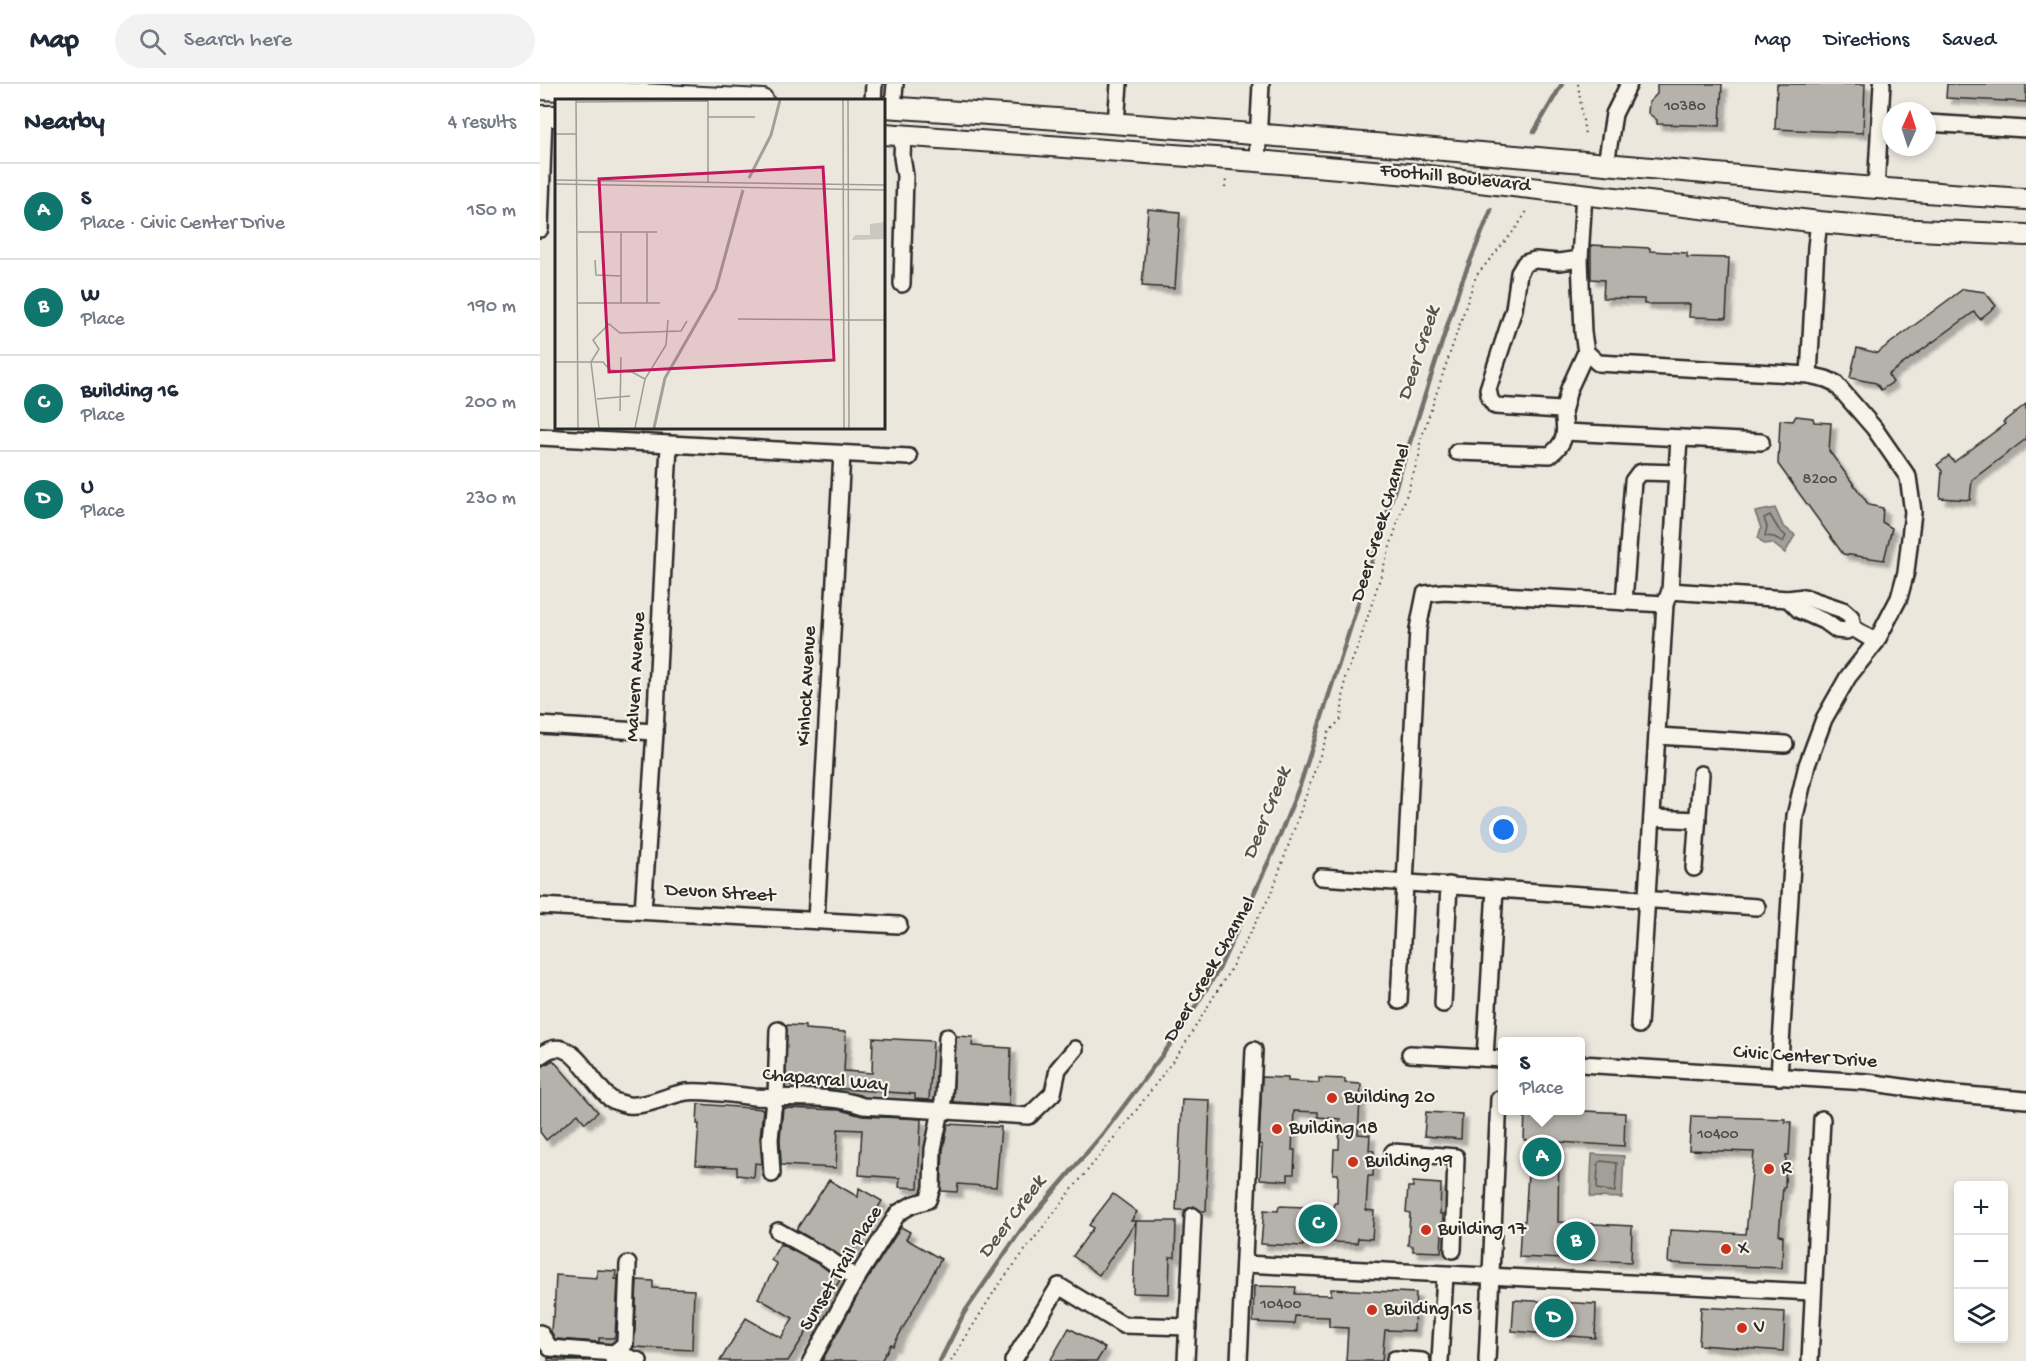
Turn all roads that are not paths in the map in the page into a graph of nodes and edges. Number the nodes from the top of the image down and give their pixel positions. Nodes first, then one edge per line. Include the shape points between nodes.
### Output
1 (874, 84) edge
2 (895, 84) edge
3 (1119, 84) edge
4 (1261, 84) edge
5 (1629, 84) edge
6 (1882, 84) edge
7 (567, 87) edge
8 (540, 89) edge
9 (748, 99) edge
10 (873, 99) edge
11 (1883, 102) edge
12 (888, 107) edge
13 (547, 116) edge
14 (1116, 123) junction
15 (1936, 124) edge
16 (2026, 129) edge
17 (893, 134) edge
18 (1258, 135) junction
19 (1882, 143) edge
20 (1257, 161) junction
21 (1606, 164) junction
22 (1875, 189) junction
23 (1584, 193) junction
24 (2026, 199) edge
25 (1819, 222) junction
26 (540, 229) edge
27 (2026, 235) edge
28 (1580, 259) junction
29 (902, 284) dead end
30 (1586, 352) junction
31 (1809, 375) junction
32 (1563, 412) junction
33 (1566, 432) junction
34 (540, 437) edge
35 (1679, 438) junction
36 (1761, 442) dead end
37 (669, 445) junction
38 (1457, 452) dead end
39 (842, 454) junction
40 (909, 457) dead end
41 (1677, 473) junction
42 (1668, 598) junction
43 (1788, 599) junction
44 (1624, 602) junction
45 (1829, 605) junction
46 (1823, 620) junction
47 (1853, 628) junction
48 (1876, 642) junction
49 (540, 725) edge
50 (655, 732) junction
51 (1658, 736) junction
52 (1785, 744) dead end
53 (1701, 774) dead end
54 (1652, 818) junction
55 (1698, 820) junction
56 (1694, 868) dead end
57 (1321, 877) dead end
58 (1405, 883) junction
59 (1449, 885) junction
60 (1495, 888) junction
61 (1646, 899) junction
62 (540, 906) edge
63 (1756, 907) dead end
64 (643, 911) junction
65 (816, 920) junction
66 (898, 925) dead end
67 (1399, 1001) dead end
68 (1443, 1004) dead end
69 (1639, 1024) dead end
70 (778, 1030) dead end
71 (947, 1037) dead end
72 (1075, 1049) dead end
73 (1254, 1050) dead end
74 (1410, 1054) dead end
75 (540, 1056) edge
76 (1485, 1058) junction
77 (1498, 1059) edge
78 (1585, 1064) edge
79 (1779, 1077) junction
80 (776, 1098) junction
81 (2026, 1100) edge
82 (940, 1111) junction
83 (1499, 1115) edge
84 (1822, 1119) dead end
85 (1393, 1152) dead end
86 (772, 1174) dead end
87 (1193, 1216) dead end
88 (778, 1231) dead end
89 (1453, 1251) dead end
90 (628, 1264) dead end
91 (1244, 1264) junction
92 (1445, 1275) junction
93 (1491, 1278) junction
94 (857, 1279) junction
95 (1813, 1292) junction
96 (1188, 1327) junction
97 (540, 1333) edge
98 (613, 1357) edge
99 (639, 1361) edge
100 (811, 1361) edge
101 (1012, 1361) edge
102 (1186, 1361) edge
103 (1239, 1361) edge
104 (1395, 1361) edge
105 (1422, 1361) edge
106 (1440, 1361) edge
107 (1487, 1361) edge
108 (1810, 1361) edge

1 - 10 street
2 - 12 street
3 - 14 street
4 - 18 street
5 - 21 street via 1614,114
6 - 11 street
7 - 8 main road
7 - 9 main road
12 - 14 main road, Foothill Boulevard
13 - 26 street
14 - 18 main road, Foothill Boulevard
15 - 16 street
17 - 20 main road, Foothill Boulevard
17 - 29 street via 904,176
18 - 20 street
18 - 21 main road, Foothill Boulevard
19 - 22 street
20 - 23 main road, Foothill Boulevard
21 - 22 main road, Foothill Boulevard
22 - 24 main road, Foothill Boulevard
23 - 25 main road, Foothill Boulevard
23 - 28 street
25 - 27 main road, Foothill Boulevard
25 - 31 street
28 - 30 street
28 - 32 street via 1525,263 1488,389 1495,406
30 - 31 street via 1598,363
30 - 32 street
31 - 48 street via 1827,379 1842,391 1908,477 1913,512 1906,572 1899,598
32 - 33 street
33 - 35 street
33 - 38 street via 1561,447 1550,455
34 - 37 street
35 - 36 street
35 - 41 street
37 - 39 street
37 - 50 street, Malvern Avenue
39 - 40 street
39 - 65 street, Kinlock Avenue
41 - 42 street
41 - 44 street via 1643,472 1632,481
42 - 43 street
42 - 44 street
42 - 51 street
43 - 45 street via 1804,597
43 - 46 street via 1799,610
44 - 58 street via 1425,594 1418,629
45 - 46 street
45 - 47 street via 1851,617
46 - 47 street via 1837,630
47 - 48 street
48 - 79 street via 1848,677 1824,719 1807,765 1795,816
49 - 50 street
50 - 64 street, Malvern Avenue
51 - 52 street
51 - 54 street
53 - 55 street
54 - 55 street
54 - 61 street
55 - 56 street
57 - 58 street
58 - 59 street
58 - 67 street
59 - 60 street
59 - 68 street
60 - 61 street
60 - 76 street
61 - 63 street
61 - 69 street
62 - 64 street, Devon Street
64 - 65 street, Devon Street
65 - 66 street, Devon Street
70 - 80 street
71 - 82 street, Sunset Trail Place
72 - 82 street, Chaparral Way via 1058,1069 1053,1093 1029,1116
73 - 91 street
74 - 76 street
75 - 80 street, Chaparral Way via 558,1048 571,1052 611,1099 628,1105 687,1092
76 - 77 street
78 - 79 street, Civic Center Drive
79 - 81 street, Civic Center Drive via 1867,1082
80 - 82 street, Chaparral Way via 846,1100 863,1106
80 - 86 street via 770,1139
82 - 94 street, Sunset Trail Place via 928,1200 898,1213
83 - 93 street
84 - 95 street
85 - 89 street via 1456,1157
87 - 96 street
88 - 94 street
90 - 98 street via 625,1344
91 - 92 street
91 - 103 street
92 - 93 street
92 - 106 street
93 - 95 street
93 - 107 street
94 - 100 street, Sunset Trail Place
95 - 108 street
96 - 101 street via 1123,1325 1059,1286
96 - 102 street
97 - 98 street via 550,1348
98 - 99 street
104 - 105 street

